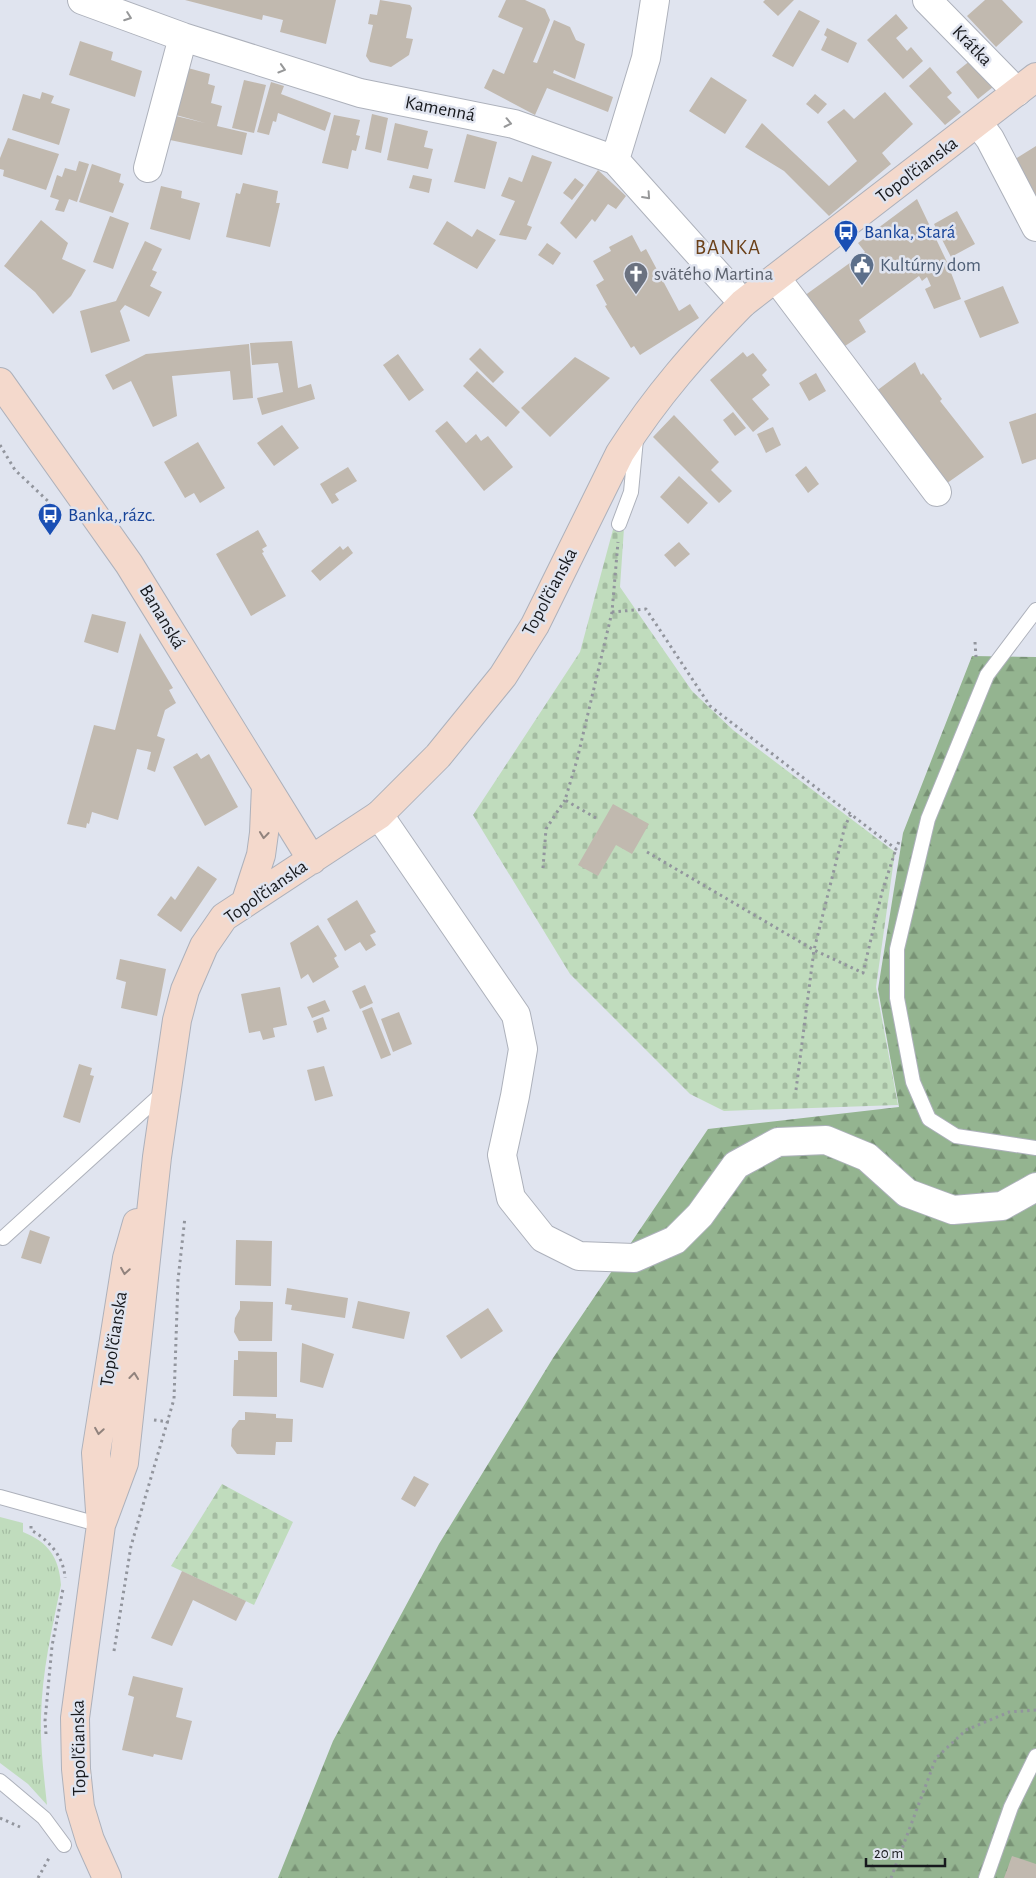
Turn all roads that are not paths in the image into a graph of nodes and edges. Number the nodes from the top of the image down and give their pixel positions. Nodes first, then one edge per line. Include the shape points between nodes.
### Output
1 (82, 0) edge
2 (655, 0) edge
3 (927, 0) edge
4 (183, 37) junction
5 (1026, 84) edge
6 (978, 123) junction
7 (615, 160) junction
8 (148, 168) dead end
9 (1036, 227) edge
10 (776, 278) junction
11 (744, 303) junction
12 (0, 382) edge
13 (637, 426) junction
14 (937, 492) dead end
15 (619, 524) road end
16 (1036, 610) edge
17 (266, 786) junction
18 (379, 815) junction
19 (312, 860) junction
20 (246, 901) junction
21 (166, 1090) junction
22 (1036, 1148) edge
23 (1036, 1187) edge
24 (3, 1238) dead end
25 (0, 1497) edge
26 (100, 1525) junction
27 (1036, 1756) edge
28 (0, 1781) edge
29 (64, 1845) dead end
30 (107, 1878) edge
31 (986, 1878) edge

1 -> 4 street, Kamenná
2 - 7 street via 646,58
3 - 5 street, Krátka
4 -> 7 street, Kamenná via 360,93 514,124
4 - 8 street
5 - 6 main road, Topoľčianska
6 - 9 street
6 - 10 main road, Topoľčianska
7 -> 11 street, Kamenná
10 - 11 main road, Topoľčianska
10 - 14 street
11 - 13 main road, Topoľčianska via 677,374
12 - 17 main road, Bananská via 129,564
13 - 15 lane via 631,492
13 - 18 main road, Topoľčianska via 620,453 535,625 503,676 438,756
16 - 22 lane via 987,675 928,819 897,949 897,998 913,1082 929,1119 956,1136
17 - 19 main road, Bananská
17 -> 20 main road via 261,855
18 - 19 main road, Topoľčianska
18 - 23 street via 516,1015 523,1049 502,1154 511,1198 543,1238 579,1256 634,1258 674,1240 700,1215 736,1165 778,1142 826,1140 867,1157 907,1193 954,1210 1002,1206
19 - 20 main road, Topoľčianska
20 - 21 main road, Topoľčianska via 224,917 204,946 185,990
21 - 24 lane
21 - 26 main road, Topoľčianska via 157,1157 127,1258 96,1453
25 - 26 lane
26 - 30 main road, Topoľčianska via 74,1718 80,1807
27 - 31 lane via 1011,1807
28 - 29 lane via 44,1818

